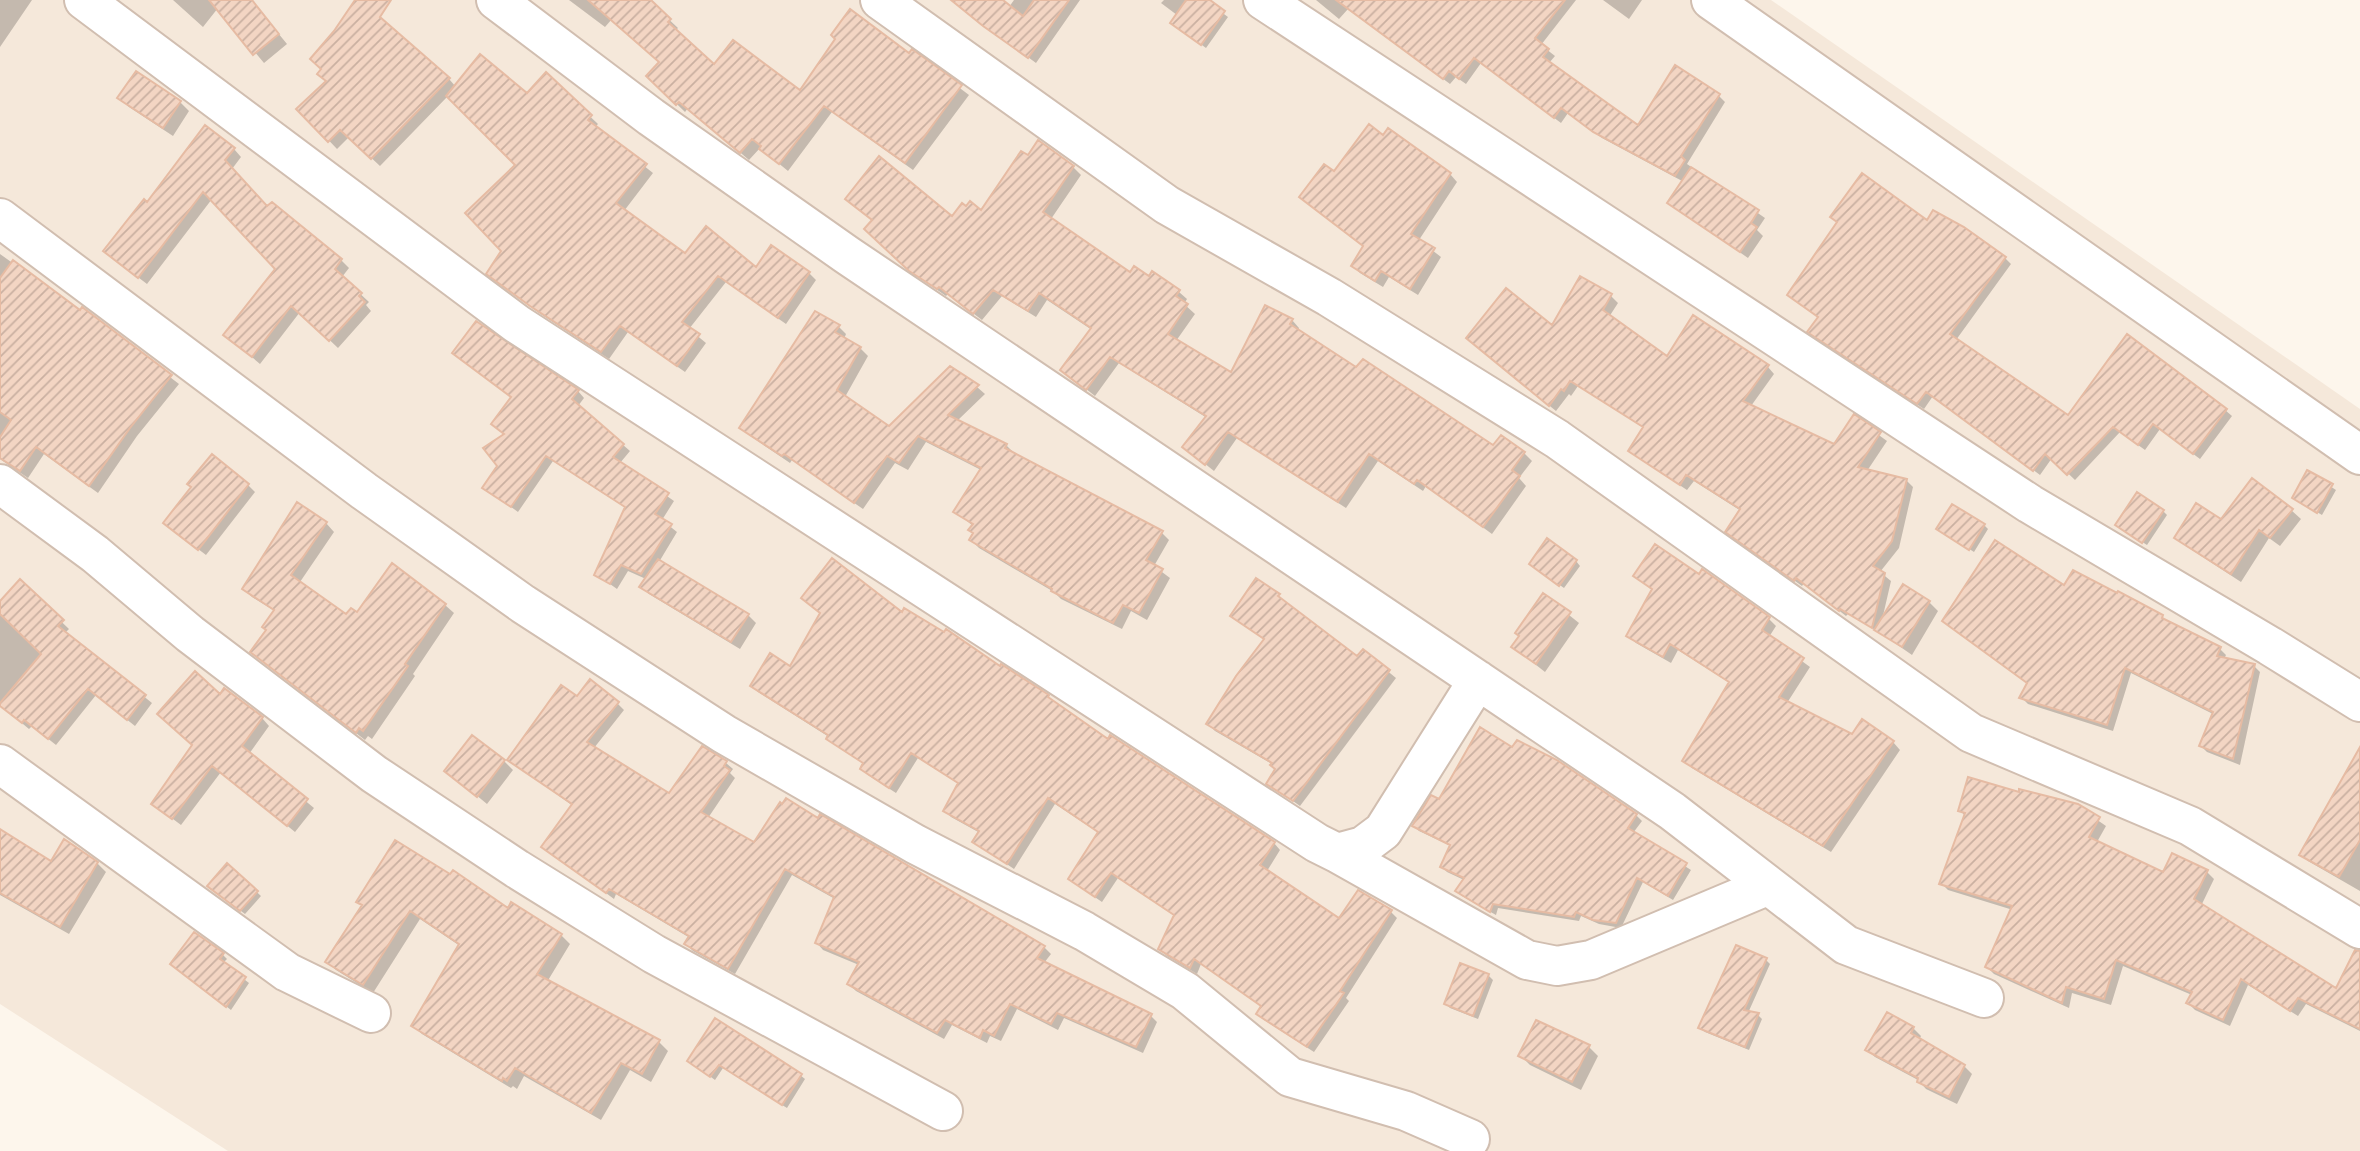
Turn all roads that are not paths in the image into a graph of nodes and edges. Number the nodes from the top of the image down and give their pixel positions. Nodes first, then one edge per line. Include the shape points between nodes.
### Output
1 (84, 0) edge
2 (496, 0) edge
3 (880, 0) edge
4 (1263, 0) edge
5 (1711, 0) edge
6 (0, 218) edge
7 (2360, 455) edge
8 (0, 484) edge
9 (1478, 680) junction
10 (2360, 702) edge
11 (0, 764) edge
12 (1337, 853) junction
13 (1767, 886) junction
14 (2360, 929) edge
15 (1984, 998) dead end
16 (371, 1013) dead end
17 (943, 1111) dead end
18 (1470, 1139) dead end

1 - 12 street via 517,324
2 - 9 street via 847,254
3 - 14 street via 1167,205 1329,297 1557,439 1971,733 2190,827
4 - 10 street via 2029,504
5 - 7 street
6 - 18 street via 375,499 523,604 724,734 1185,991 1290,1077 1406,1111
8 - 17 street via 396,789 654,954
9 - 12 street via 1383,831 1363,846
9 - 13 street via 1672,811
11 - 16 street via 287,972
12 - 13 street via 1527,960 1557,966 1591,960
13 - 15 street via 1846,944

